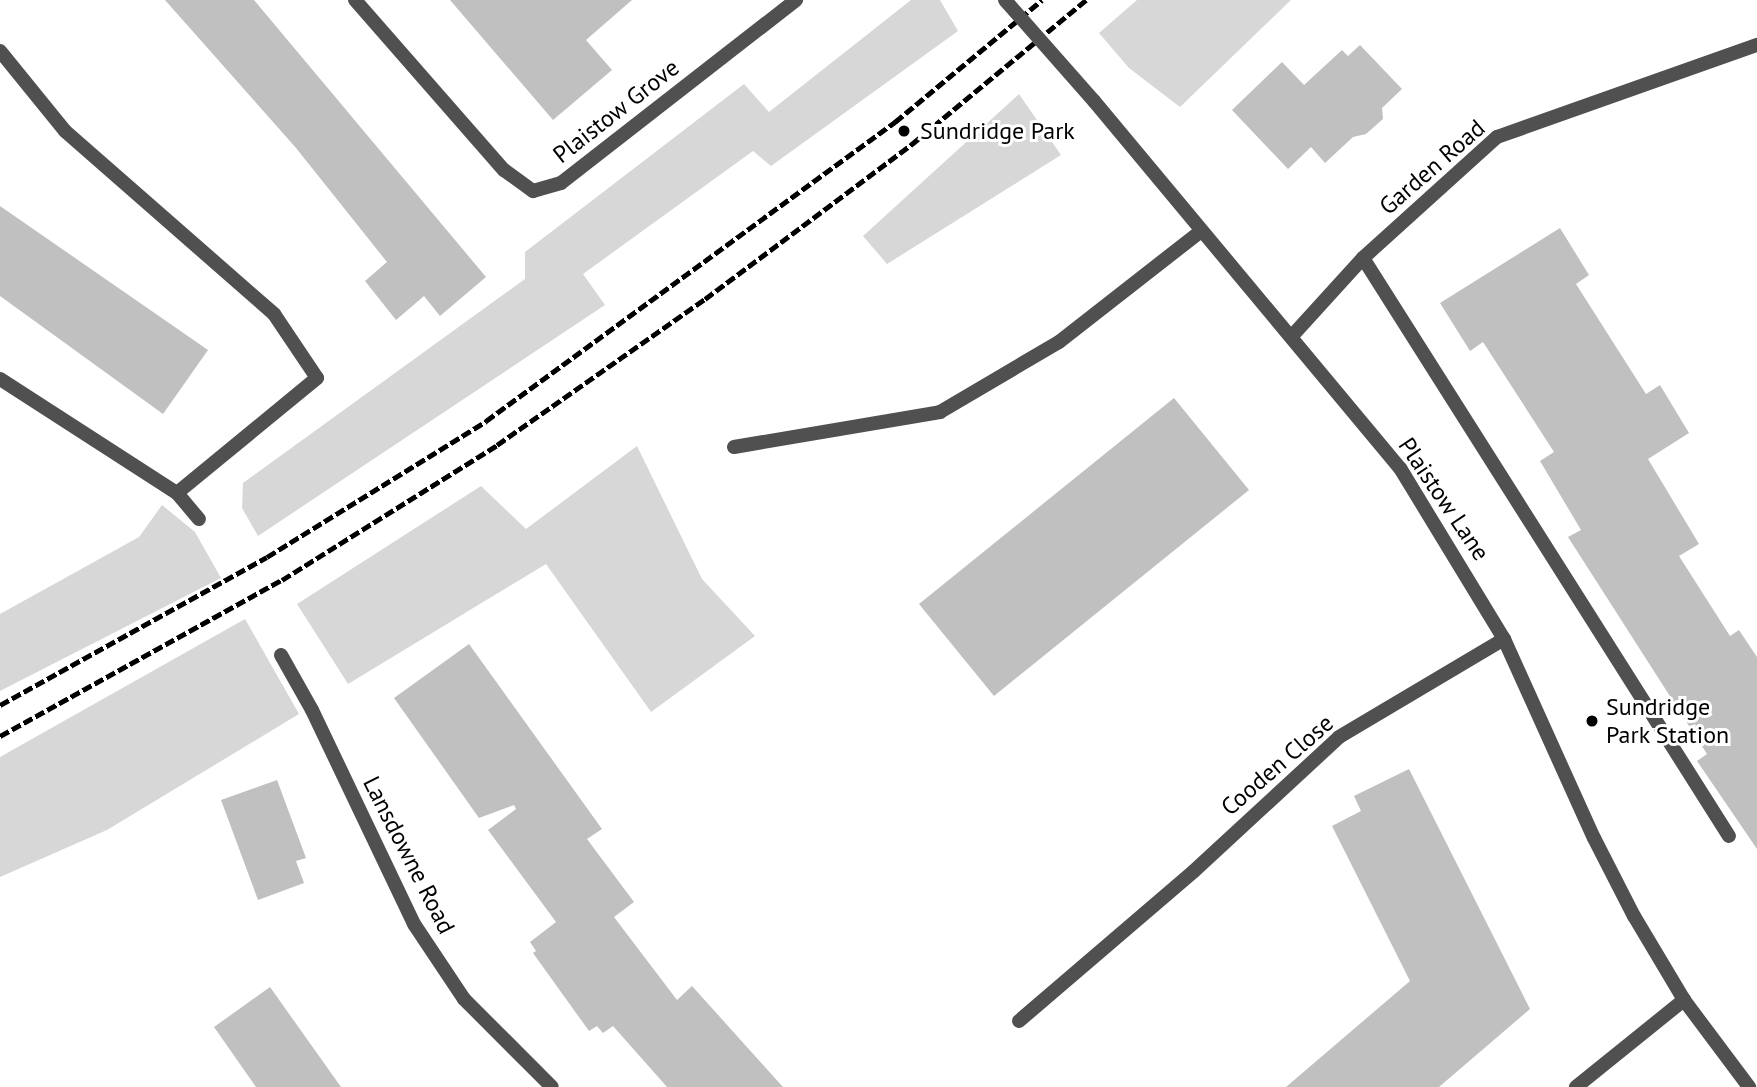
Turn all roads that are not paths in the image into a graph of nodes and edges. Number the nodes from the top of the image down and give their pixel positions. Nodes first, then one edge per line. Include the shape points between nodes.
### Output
1 (355, 0) edge
2 (796, 0) edge
3 (1005, 0) edge
4 (1757, 45) edge
5 (0, 51) edge
6 (1201, 231) junction
7 (1363, 258) junction
8 (1292, 336) junction
9 (0, 379) edge
10 (734, 447) dead end
11 (177, 493) junction
12 (199, 519) dead end
13 (1504, 639) junction
14 (281, 655) dead end
15 (1730, 836) dead end
16 (1684, 1000) junction
17 (1019, 1021) dead end
18 (552, 1087) edge
19 (1576, 1087) edge
20 (1749, 1087) edge

1 - 2 street, Plaistow Grove via 504,170 533,191 561,183
3 - 6 street, Plaistow Lane, bridge
4 - 7 street, Garden Road via 1497,137
5 - 11 street via 65,131 274,314 317,378
6 - 8 street, Plaistow Lane
6 - 10 street via 1059,342 940,412
7 - 8 street, Garden Road
7 - 15 street
8 - 13 street, Plaistow Lane via 1400,468
9 - 11 street
11 - 12 street
13 - 16 street, Plaistow Lane via 1594,838
13 - 17 street, Cooden Close via 1339,737 1194,871
14 - 18 street, Lansdowne Road via 414,924 464,999
16 - 19 street
16 - 20 street, Plaistow Lane

